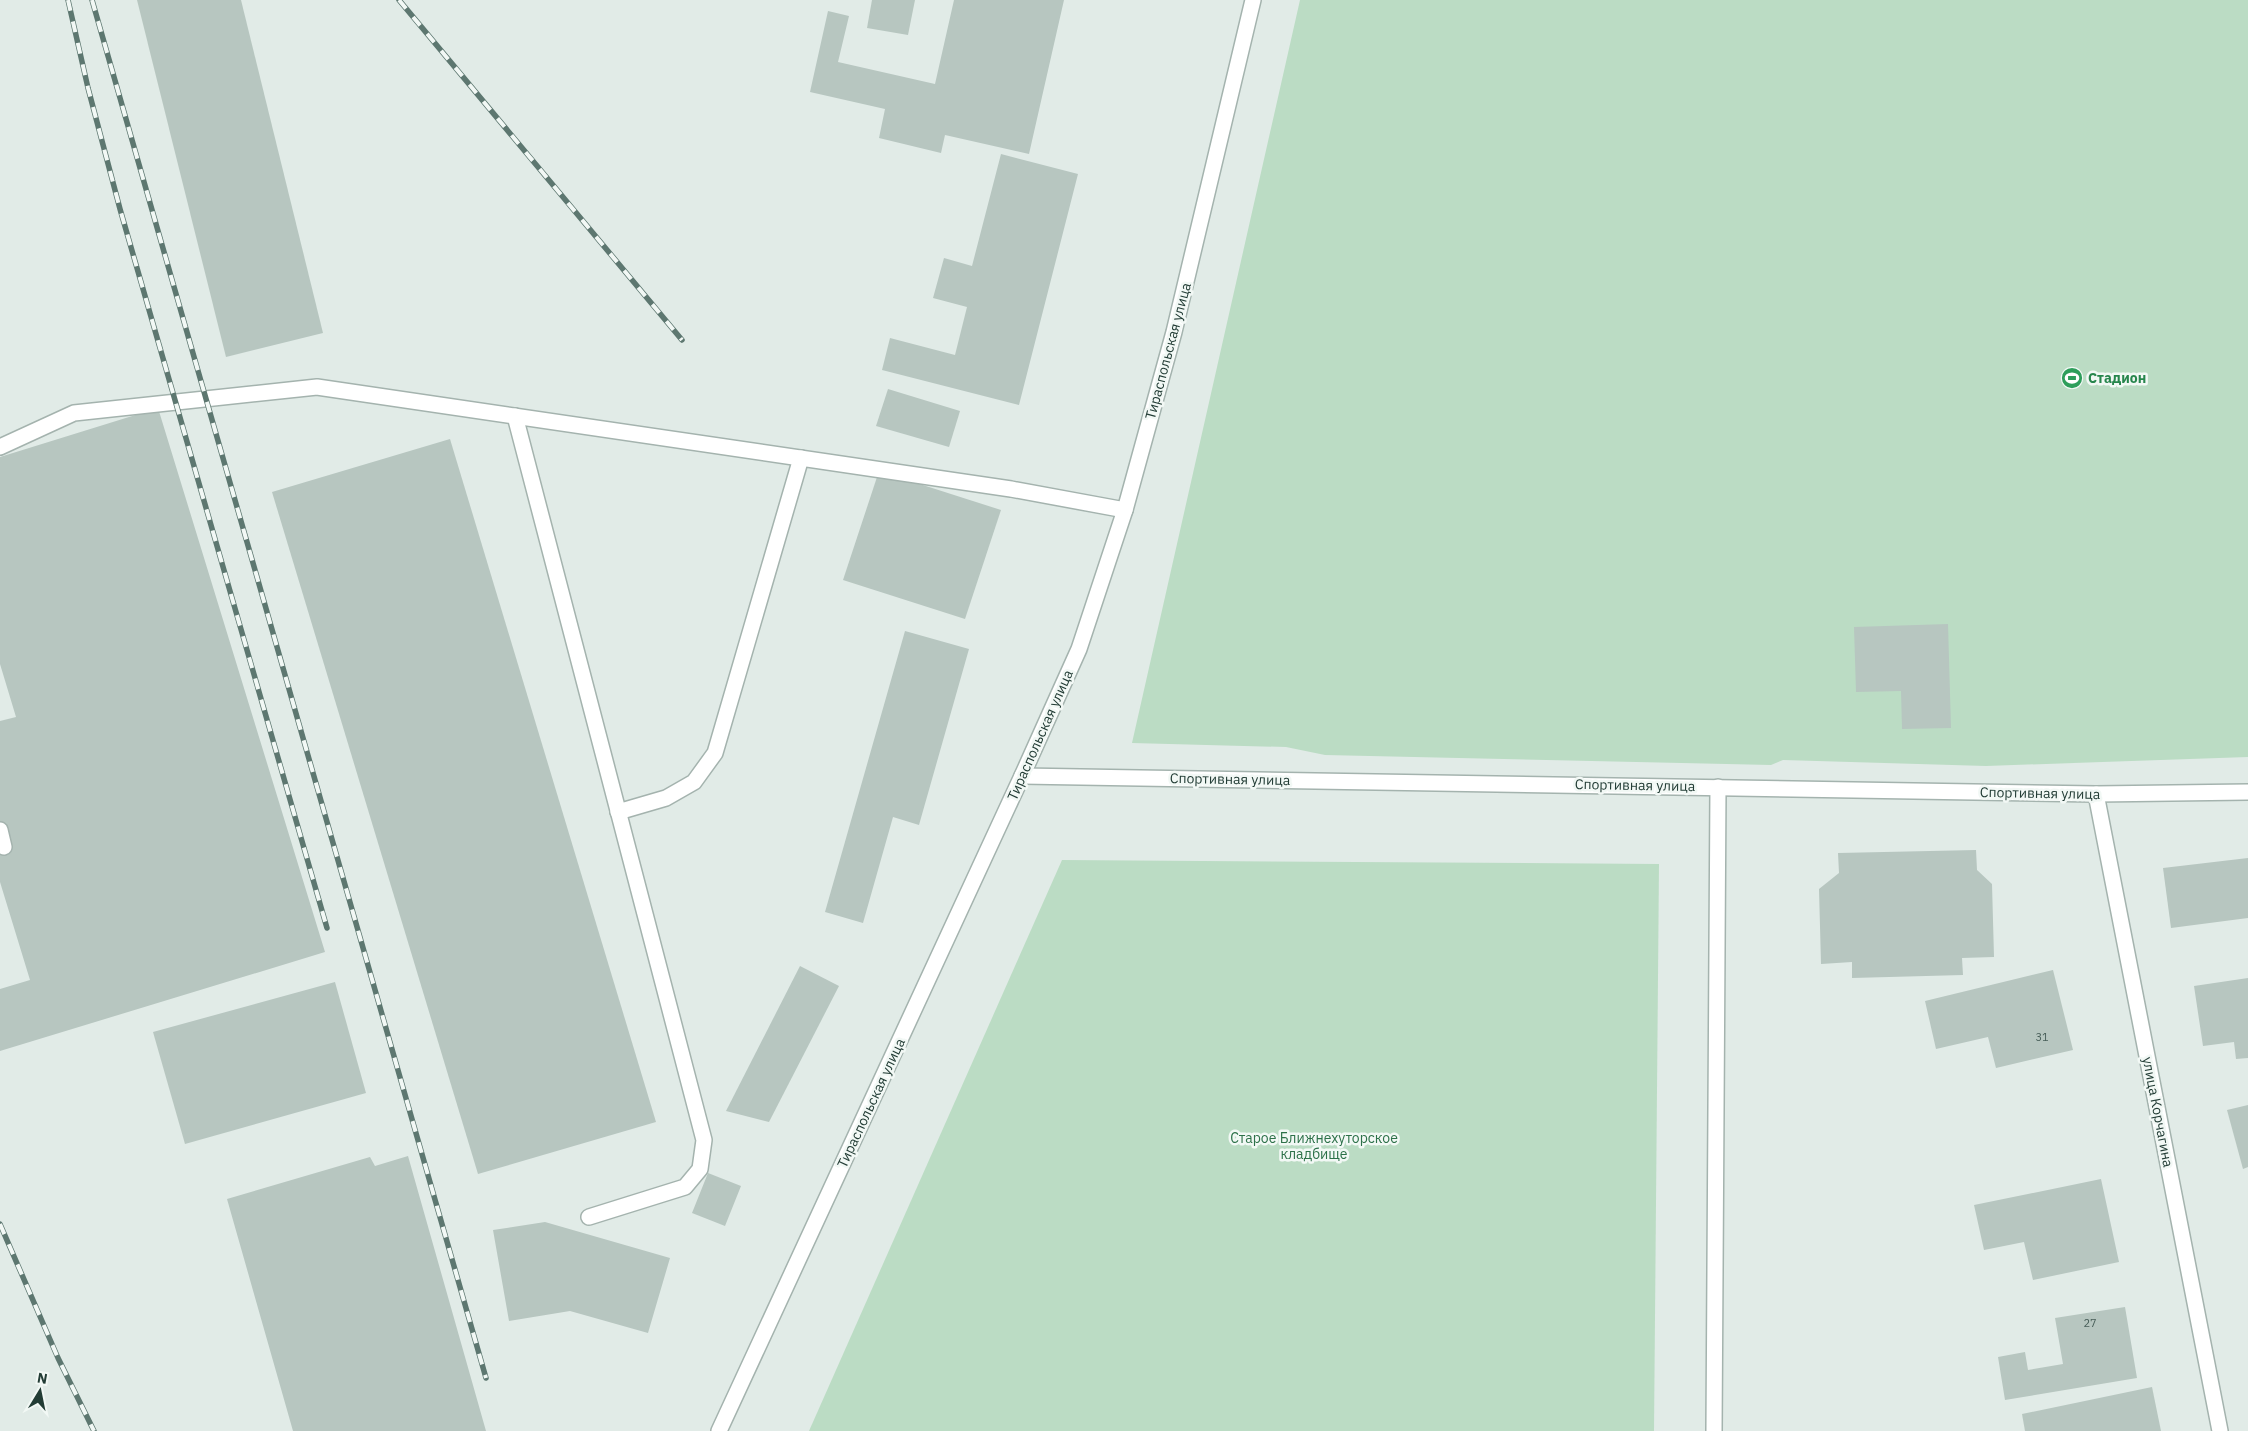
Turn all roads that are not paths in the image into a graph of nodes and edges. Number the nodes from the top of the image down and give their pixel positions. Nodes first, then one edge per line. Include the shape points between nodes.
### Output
1 (1253, 0) edge
2 (515, 416) junction
3 (0, 447) edge
4 (801, 458) junction
5 (1125, 510) junction
6 (1022, 776) junction
7 (1718, 787) junction
8 (2248, 792) edge
9 (2096, 794) junction
10 (618, 812) junction
11 (0, 830) edge
12 (4, 847) dead end
13 (589, 1217) dead end
14 (719, 1431) edge
15 (1714, 1431) edge
16 (2220, 1431) edge

1 - 5 street, Тираспольская улица via 1174,332
2 - 3 street via 317,387 74,413
2 - 4 street
2 - 10 street
4 - 5 street via 1011,489
4 - 10 street via 715,753 694,782 666,798
5 - 6 street, Тираспольская улица via 1079,649
6 - 7 street, Спортивная улица
6 - 14 street, Тираспольская улица
7 - 9 street, Спортивная улица
7 - 15 street
8 - 9 street, Спортивная улица
9 - 16 street, улица Корчагина
10 - 13 street via 704,1140 700,1169 685,1187
11 - 12 street

